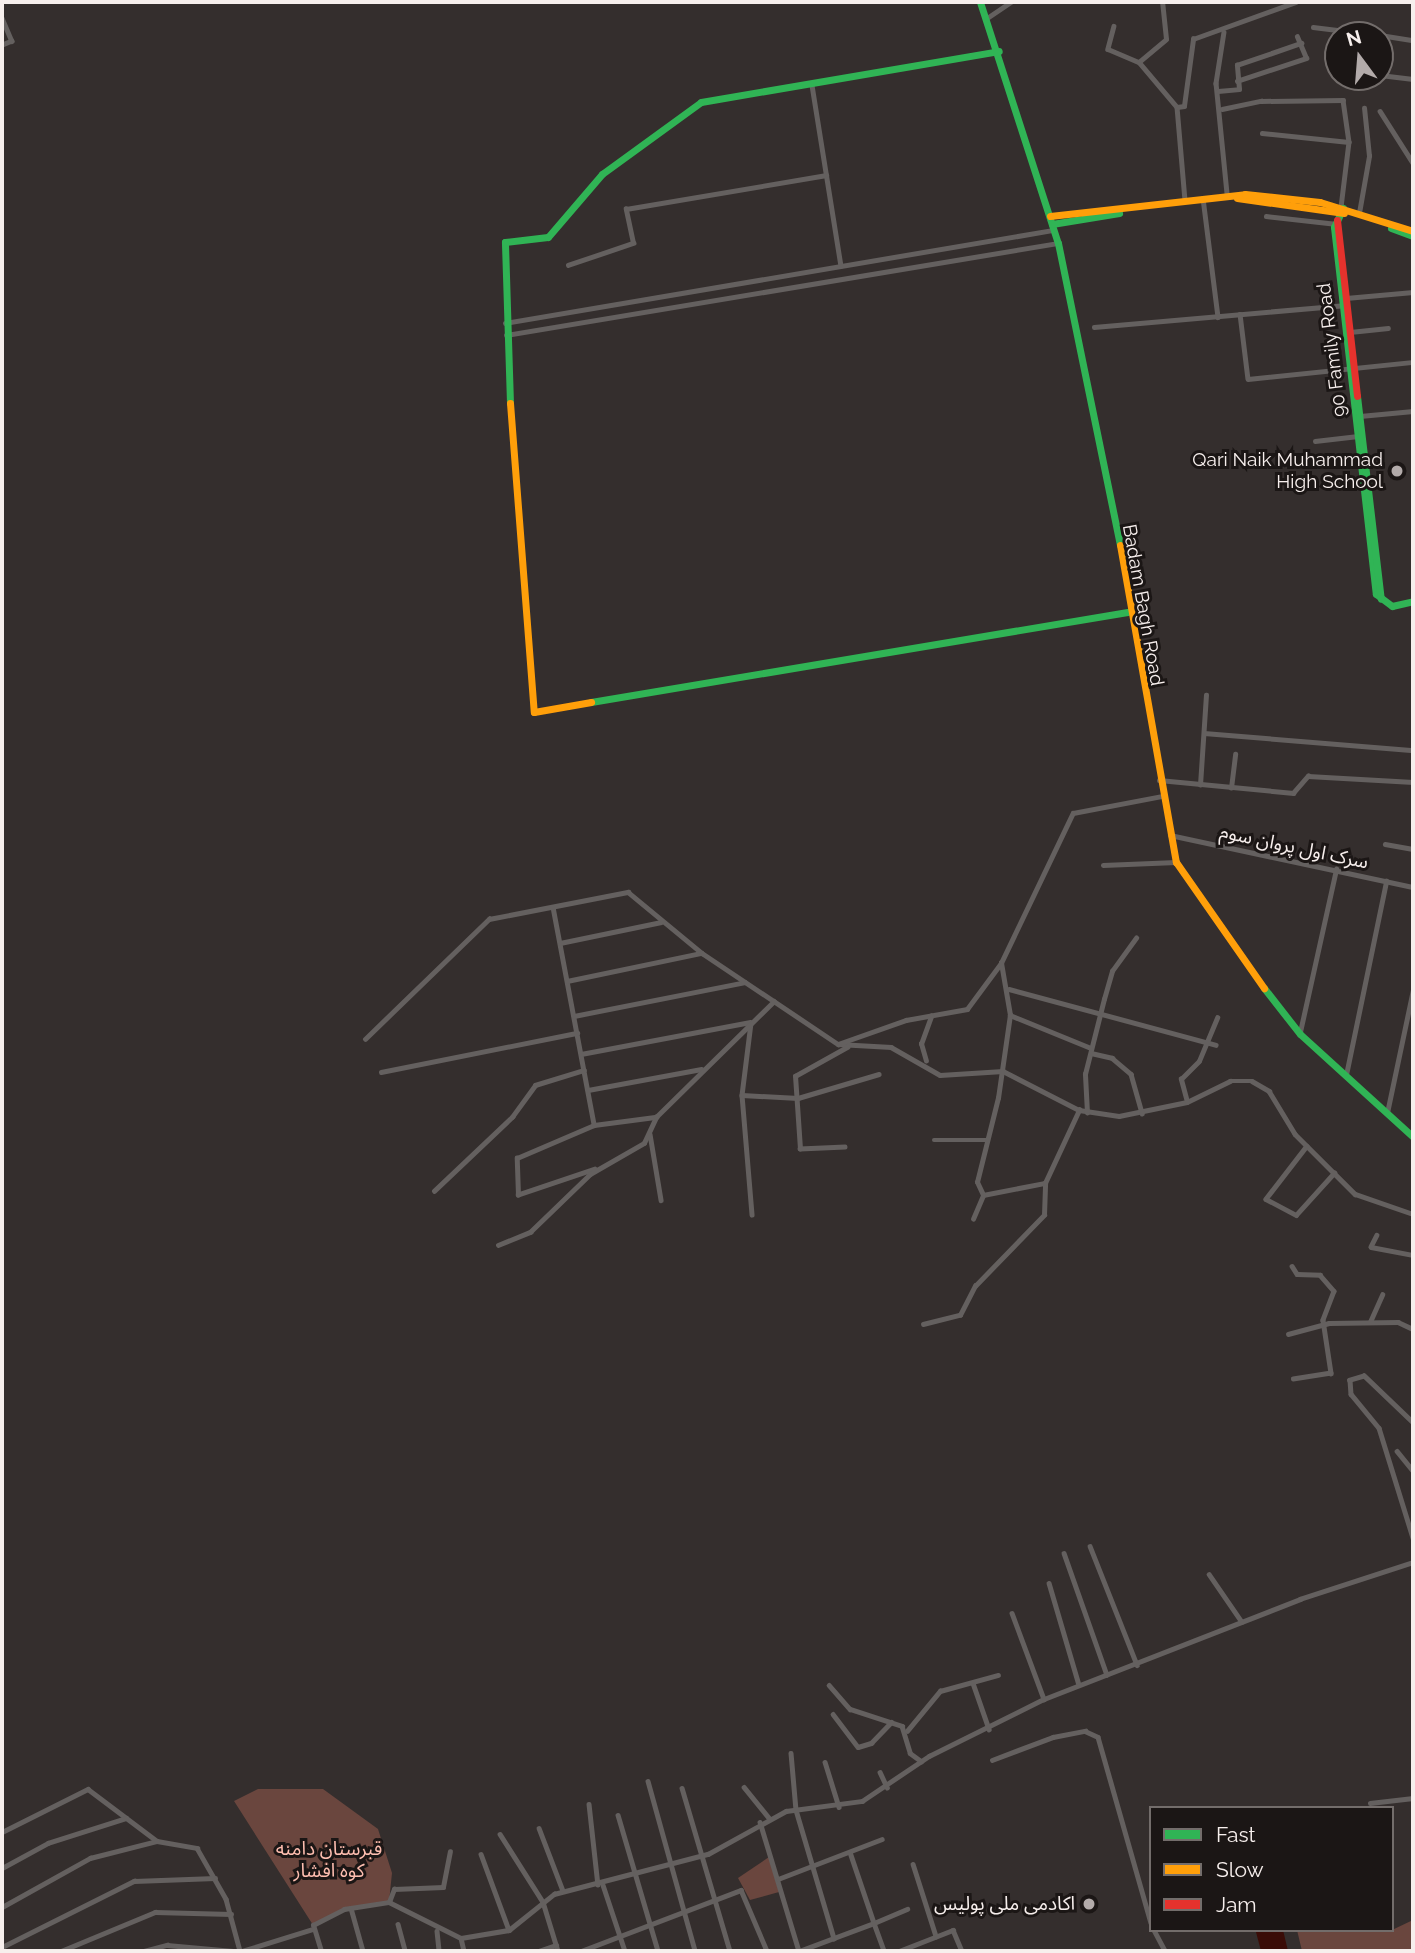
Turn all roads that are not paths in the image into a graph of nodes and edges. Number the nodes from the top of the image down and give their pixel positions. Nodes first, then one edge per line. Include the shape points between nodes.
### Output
1 (980, 2) edge
2 (1011, 2) edge
3 (1162, 2) edge
4 (1296, 2) edge
5 (986, 18) junction
6 (3, 23) edge
7 (1114, 26) dead end
8 (1313, 27) dead end
9 (1324, 28) edge
10 (1224, 32) junction
11 (1297, 37) dead end
12 (1394, 37) edge
13 (1413, 40) edge
14 (1301, 43) junction
15 (2, 45) edge
16 (999, 51) junction
17 (1139, 62) junction
18 (1394, 77) edge
19 (1413, 79) edge
20 (1237, 81) junction
21 (812, 85) junction
22 (1218, 91) junction
23 (1177, 107) junction
24 (1364, 108) dead end
25 (1222, 109) junction
26 (1380, 111) dead end
27 (1262, 133) dead end
28 (1349, 142) junction
29 (1413, 163) edge
30 (826, 175) junction
31 (1227, 194) junction
32 (1203, 199) junction
33 (1185, 200) junction
34 (1359, 213) junction
35 (1266, 216) dead end
36 (1339, 216) junction
37 (1052, 223) junction
38 (1413, 233) edge
39 (1058, 243) junction
40 (568, 265) dead end
41 (841, 266) junction
42 (1413, 292) edge
43 (1344, 300) junction
44 (1240, 314) junction
45 (1217, 317) junction
46 (505, 323) junction
47 (1094, 327) dead end
48 (1388, 328) dead end
49 (1350, 332) junction
50 (506, 335) junction
51 (1413, 362) edge
52 (1353, 368) junction
53 (1413, 411) edge
54 (1358, 417) junction
55 (1358, 436) junction
56 (1315, 441) dead end
57 (1413, 601) edge
58 (1381, 602) junction
59 (1127, 612) junction
60 (1206, 695) dead end
61 (1204, 733) junction
62 (1413, 750) edge
63 (1235, 754) dead end
64 (1158, 780) junction
65 (1413, 782) edge
66 (1200, 785) junction
67 (1231, 788) junction
68 (1161, 796) junction
69 (1170, 835) junction
70 (1385, 844) dead end
71 (1413, 849) edge
72 (1176, 862) junction
73 (1103, 865) dead end
74 (1336, 869) junction
75 (1386, 881) junction
76 (1413, 887) edge
77 (553, 907) junction
78 (662, 922) junction
79 (1136, 938) dead end
80 (560, 943) junction
81 (702, 953) junction
82 (1001, 963) junction
83 (567, 981) junction
84 (746, 982) junction
85 (1009, 989) junction
86 (1413, 990) edge
87 (774, 1001) junction
88 (932, 1015) junction
89 (1010, 1015) junction
90 (574, 1016) junction
91 (1099, 1017) junction
92 (1217, 1018) dead end
93 (751, 1022) junction
94 (577, 1033) junction
95 (1300, 1034) junction
96 (365, 1039) dead end
97 (838, 1044) junction
98 (1202, 1044) junction
99 (1216, 1045) dead end
100 (847, 1047) junction
101 (1091, 1051) junction
102 (581, 1054) junction
103 (926, 1061) junction
104 (702, 1069) junction
105 (584, 1070) junction
106 (1003, 1071) junction
107 (381, 1072) dead end
108 (879, 1074) dead end
109 (1345, 1079) junction
110 (588, 1090) junction
111 (742, 1094) junction
112 (798, 1098) junction
113 (1187, 1102) junction
114 (1079, 1110) junction
115 (1087, 1113) junction
116 (1142, 1113) junction
117 (1387, 1116) junction
118 (656, 1117) junction
119 (594, 1125) junction
120 (650, 1133) junction
121 (1413, 1137) edge
122 (934, 1140) dead end
123 (988, 1140) junction
124 (1307, 1146) junction
125 (845, 1147) dead end
126 (599, 1168) junction
127 (1334, 1173) junction
128 (1045, 1183) junction
129 (434, 1191) dead end
130 (983, 1195) junction
131 (661, 1200) dead end
132 (1413, 1214) edge
133 (752, 1215) dead end
134 (973, 1219) dead end
135 (1377, 1235) dead end
136 (498, 1245) dead end
137 (1413, 1255) edge
138 (1292, 1266) dead end
139 (1382, 1295) dead end
140 (1370, 1322) junction
141 (923, 1324) dead end
142 (1324, 1324) junction
143 (1413, 1329) edge
144 (1288, 1334) dead end
145 (1293, 1379) dead end
146 (1413, 1423) edge
147 (1397, 1451) dead end
148 (1413, 1471) edge
149 (1413, 1538) edge
150 (1090, 1546) dead end
151 (1064, 1553) dead end
152 (1413, 1562) edge
153 (1209, 1574) dead end
154 (1049, 1583) dead end
155 (1012, 1613) dead end
156 (1242, 1622) junction
157 (1137, 1665) junction
158 (998, 1675) dead end
159 (1107, 1675) junction
160 (973, 1683) junction
161 (829, 1685) dead end
162 (1079, 1685) junction
163 (1044, 1699) junction
164 (833, 1714) dead end
165 (891, 1722) junction
166 (989, 1729) junction
167 (907, 1732) junction
168 (790, 1753) dead end
169 (992, 1760) dead end
170 (921, 1761) junction
171 (825, 1762) dead end
172 (880, 1772) dead end
173 (648, 1781) dead end
174 (744, 1787) dead end
175 (887, 1787) junction
176 (682, 1788) dead end
177 (1413, 1798) edge
178 (589, 1804) dead end
179 (1370, 1804) dead end
180 (839, 1807) junction
181 (796, 1810) junction
182 (618, 1815) dead end
183 (126, 1818) junction
184 (769, 1818) junction
185 (760, 1822) junction
186 (539, 1828) dead end
187 (2, 1832) edge
188 (500, 1834) dead end
189 (882, 1839) dead end
190 (157, 1841) junction
191 (450, 1852) dead end
192 (850, 1852) junction
193 (481, 1854) dead end
194 (702, 1854) junction
195 (669, 1864) junction
196 (913, 1864) dead end
197 (813, 1866) junction
198 (2, 1868) edge
199 (635, 1875) junction
200 (215, 1878) junction
201 (778, 1879) junction
202 (601, 1885) junction
203 (563, 1891) junction
204 (714, 1899) junction
205 (389, 1902) junction
206 (543, 1902) junction
207 (2, 1907) edge
208 (351, 1908) junction
209 (907, 1909) dead end
210 (682, 1912) junction
211 (231, 1914) junction
212 (1149, 1916) edge
213 (874, 1923) junction
214 (398, 1924) dead end
215 (650, 1924) junction
216 (509, 1930) junction
217 (438, 1931) junction
218 (314, 1932) junction
219 (1155, 1932) edge
220 (620, 1936) junction
221 (936, 1936) junction
222 (461, 1938) junction
223 (834, 1938) junction
224 (556, 1945) junction
225 (4, 1948) edge
226 (61, 1951) edge
227 (144, 1951) edge
228 (233, 1951) edge
229 (241, 1951) edge
230 (321, 1951) edge
231 (363, 1951) edge
232 (405, 1951) edge
233 (439, 1951) edge
234 (464, 1951) edge
235 (539, 1951) edge
236 (558, 1951) edge
237 (581, 1951) edge
238 (625, 1951) edge
239 (658, 1951) edge
240 (695, 1951) edge
241 (730, 1951) edge
242 (766, 1951) edge
243 (799, 1951) edge
244 (884, 1951) edge
245 (899, 1951) edge
246 (962, 1951) edge
247 (1165, 1951) edge

1 - 5 street, Badam Bagh Road
2 - 5 street
3 - 17 street via 1166,39
4 - 10 street
5 - 16 street, Badam Bagh Road
6 - 15 street via 12,41
7 - 17 street via 1108,49
8 - 9 street
10 - 22 street
10 - 23 street via 1193,39 1184,106
11 - 14 street
12 - 13 street
14 - 20 street via 1237,65
14 - 20 street via 1306,58
16 - 21 street
16 - 37 street, Badam Bagh Road
17 - 23 street
18 - 19 street
20 - 22 street via 1239,89
21 - 30 street
21 - 46 street via 701,102 602,174 548,237 505,242
22 - 25 street
23 - 33 street
24 - 34 street via 1369,156
25 - 28 street via 1261,101 1343,100
25 - 31 street
26 - 29 street
27 - 28 street
28 - 36 street
30 - 40 street via 626,209 633,243
30 - 41 street
31 - 32 street
31 - 36 street
32 - 33 street
32 - 36 street via 1258,198
32 - 37 street
32 - 45 street
33 - 37 street
34 - 36 street
34 - 38 street
35 - 36 street
36 - 38 street
36 - 43 street, 90 Family Road
37 - 39 street, Badam Bagh Road
37 - 41 street
39 - 50 street
39 - 59 street, Badam Bagh Road via 1087,362
41 - 46 street
42 - 43 street
43 - 44 street
43 - 49 street, 90 Family Road
43 - 52 street, 90 Family Road
44 - 45 street
44 - 52 street via 1248,379
45 - 47 street
46 - 50 street
48 - 49 street
49 - 52 street, 90 Family Road
50 - 59 street via 534,712
51 - 52 street
52 - 54 street, 90 Family Road
53 - 54 street
54 - 55 street, 90 Family Road
54 - 58 street, 90 Family Road
55 - 56 street
55 - 58 street, 90 Family Road
57 - 58 street
59 - 64 street, Badam Bagh Road
60 - 61 street
61 - 62 street
61 - 66 street
63 - 67 street
64 - 66 street
64 - 68 street, Badam Bagh Road
65 - 67 street via 1308,776 1293,793
66 - 67 street
68 - 69 street, Badam Bagh Road
68 - 82 street via 1073,813
69 - 72 street, Badam Bagh Road
69 - 74 street, سرک اول پروان سوم
70 - 71 street
72 - 73 street
72 - 95 street, Badam Bagh Road via 1214,925
74 - 75 street, سرک اول پروان سوم
74 - 95 street
75 - 76 street, سرک اول پروان سوم
75 - 109 street
77 - 78 street via 628,892
77 - 80 street
77 - 96 street via 486,921
78 - 80 street
78 - 81 street
79 - 91 street via 1112,971
80 - 83 street
81 - 83 street
81 - 84 street
82 - 85 street
82 - 88 street via 967,1009
83 - 90 street
84 - 87 street
84 - 90 street
85 - 89 street
85 - 91 street
86 - 117 street
87 - 93 street
87 - 97 street
88 - 97 street
88 - 103 street via 921,1044
89 - 101 street
89 - 106 street
90 - 94 street
91 - 98 street
91 - 101 street
92 - 98 street
93 - 102 street
93 - 104 street
93 - 111 street
94 - 102 street
94 - 107 street
95 - 109 street, Badam Bagh Road
97 - 100 street
98 - 99 street
98 - 113 street via 1199,1061 1181,1079
100 - 103 street via 891,1047
100 - 112 street via 797,1073
101 - 115 street
101 - 116 street via 1112,1058 1131,1074
102 - 105 street
103 - 106 street via 940,1075
104 - 110 street
104 - 118 street
105 - 110 street
105 - 129 street via 535,1085 512,1117
106 - 114 street
106 - 123 street
108 - 112 street
109 - 117 street, Badam Bagh Road
110 - 119 street
111 - 112 street
111 - 133 street
112 - 125 street via 800,1149
113 - 116 street
113 - 124 street via 1205,1088 1252,1080 1269,1091
114 - 115 street
114 - 128 street
115 - 116 street
117 - 121 street, Badam Bagh Road
118 - 119 street
118 - 120 street
119 - 126 street via 517,1158 517,1193
120 - 126 street via 644,1143
120 - 131 street
122 - 123 street
123 - 130 street via 977,1182
124 - 127 street
124 - 127 street via 1266,1199 1296,1215
126 - 136 street via 530,1232
127 - 132 street via 1355,1194
128 - 130 street
128 - 141 street via 1044,1215 975,1286 960,1315
130 - 134 street
135 - 137 street via 1371,1247
138 - 142 street via 1297,1275 1317,1274 1333,1283
139 - 140 street
140 - 142 street
140 - 143 street
142 - 144 street
142 - 145 street via 1331,1373
146 - 149 street via 1364,1376 1350,1380 1351,1394 1379,1428
147 - 148 street
150 - 157 street
151 - 159 street
152 - 156 street
153 - 156 street
154 - 162 street
155 - 163 street
156 - 157 street
157 - 159 street
158 - 160 street
159 - 162 street
160 - 166 street
160 - 167 street via 940,1691
161 - 165 street via 850,1709
162 - 163 street
163 - 166 street
164 - 165 street via 858,1747 871,1743
165 - 167 street
166 - 170 street
167 - 170 street via 910,1753
168 - 181 street
169 - 212 street via 1053,1737 1085,1731 1098,1737
170 - 175 street
171 - 180 street
172 - 175 street
173 - 195 street
174 - 184 street
175 - 180 street
176 - 194 street
177 - 179 street
178 - 202 street
180 - 181 street
181 - 184 street
181 - 197 street
182 - 199 street
183 - 187 street via 88,1788
183 - 190 street
183 - 198 street via 60,1838
184 - 185 street
185 - 194 street
185 - 201 street
186 - 203 street
188 - 206 street
189 - 192 street
190 - 200 street via 197,1848
190 - 207 street via 90,1858
191 - 205 street via 443,1887 394,1889
192 - 197 street
192 - 213 street
193 - 216 street
194 - 195 street
194 - 204 street
195 - 199 street
195 - 210 street
196 - 221 street
197 - 201 street
197 - 223 street
199 - 202 street
199 - 215 street
200 - 211 street
200 - 225 street via 134,1881
201 - 243 street
202 - 203 street
202 - 220 street
203 - 206 street
204 - 210 street
204 - 241 street
204 - 242 street via 741,1890
205 - 208 street
205 - 217 street
206 - 216 street
206 - 224 street
208 - 218 street
208 - 231 street
209 - 213 street
210 - 215 street
210 - 240 street
211 - 226 street via 155,1912
211 - 229 street
213 - 223 street
213 - 244 street
214 - 232 street
215 - 220 street
215 - 239 street
216 - 222 street
217 - 222 street
217 - 233 street
218 - 229 street
218 - 230 street
219 - 247 street
220 - 237 street
220 - 238 street
221 - 245 street
221 - 246 street via 953,1930
222 - 234 street
223 - 243 street
224 - 235 street
224 - 236 street
227 - 228 street via 167,1945

